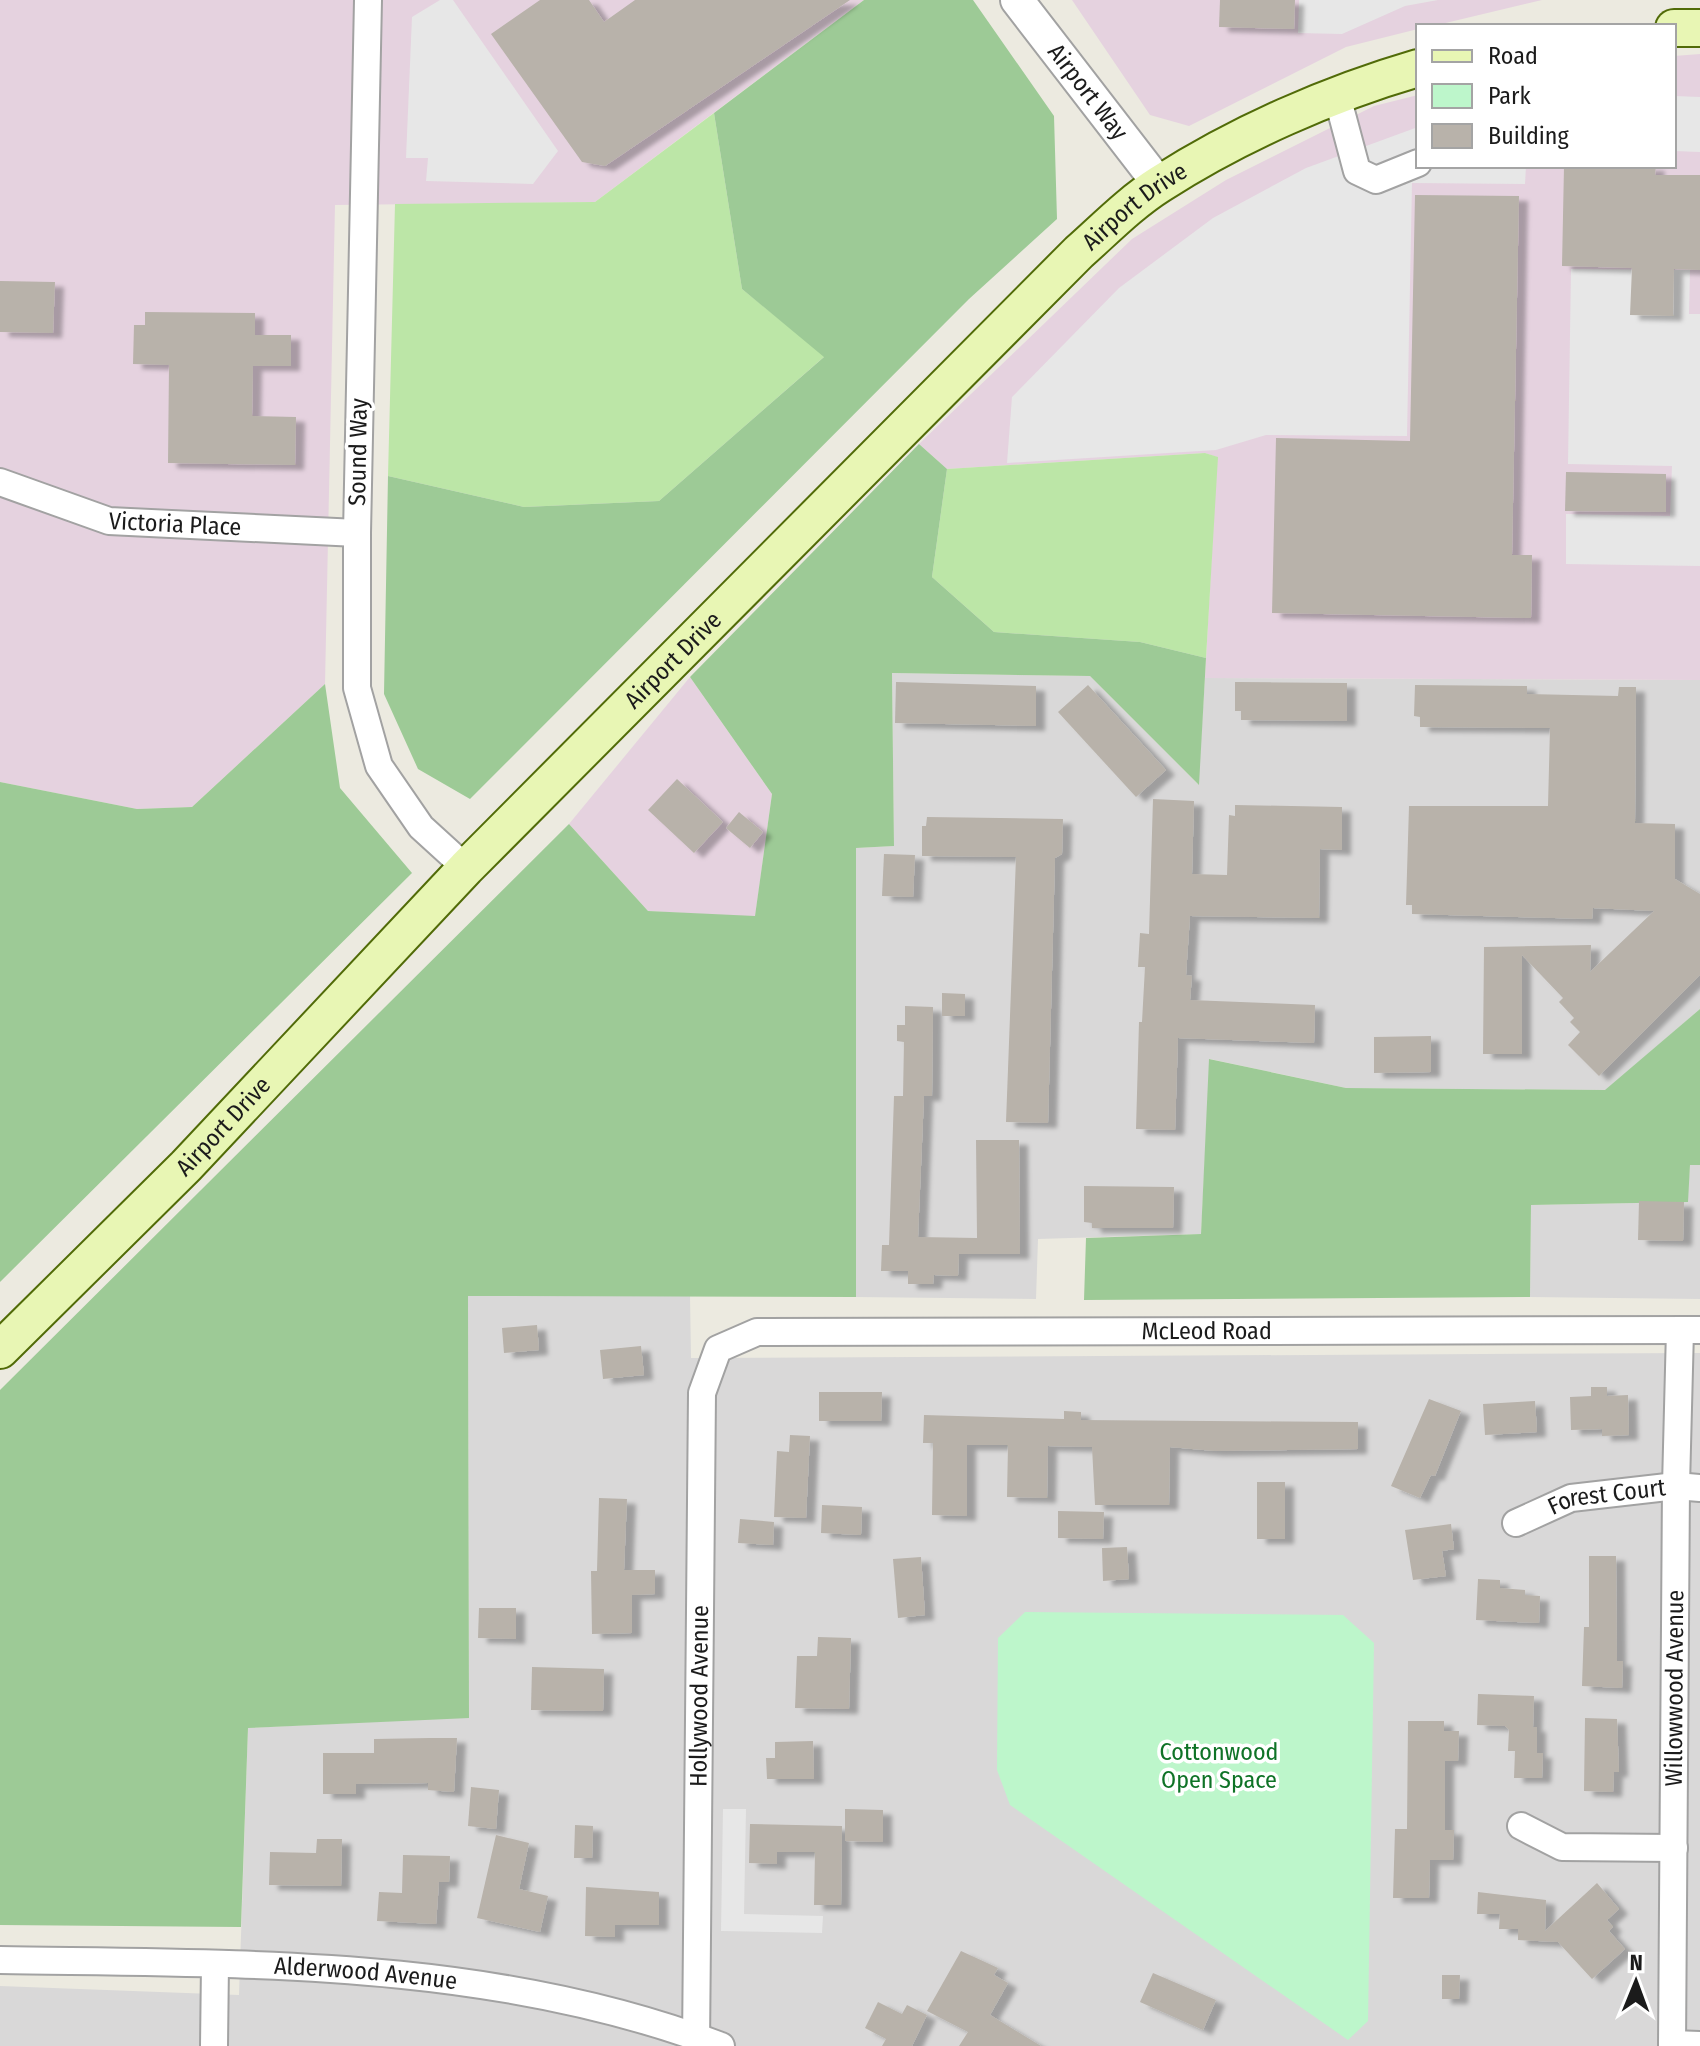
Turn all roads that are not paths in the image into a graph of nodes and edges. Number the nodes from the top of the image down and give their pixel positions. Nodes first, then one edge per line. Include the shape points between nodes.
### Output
1 (368, 0) edge
2 (1017, 0) edge
3 (1676, 28) edge
4 (1700, 28) edge
5 (1416, 69) edge
6 (1337, 96) junction
7 (1416, 164) edge
8 (1159, 184) junction
9 (0, 482) edge
10 (357, 533) junction
11 (466, 868) junction
12 (1690, 1330) edge
13 (718, 1349) joint
14 (0, 1350) edge
15 (1688, 1487) edge
16 (1516, 1523) dead end
17 (1521, 1826) dead end
18 (1674, 1848) junction
19 (0, 1960) edge
20 (215, 1964) junction
21 (705, 2043) edge
22 (1672, 2045) edge
23 (1700, 2045) edge
24 (214, 2046) edge

1 - 10 street, Sound Way
2 - 8 street, Airport Way
3 - 4 main road
5 - 6 main road, Airport Drive
6 - 7 street via 1357,171 1376,180
6 - 8 main road, Airport Drive via 1267,125
8 - 11 main road, Airport Drive via 1079,252
9 - 10 street, Victoria Place via 109,521
10 - 11 street, Sound Way via 357,688 374,751 421,827
11 - 14 main road, Airport Drive via 186,1166
12 - 13 street, McLeod Road via 757,1332
12 - 15 street, Willowwood Avenue
13 - 21 street, Hollywood Avenue via 702,1393
15 - 16 street, Forest Court via 1571,1498
15 - 18 street, Willowwood Avenue
17 - 18 street via 1562,1847
18 - 22 street, Willowwood Avenue
19 - 20 street, Alderwood Avenue
20 - 21 street, Alderwood Avenue via 459,1980 598,2008
20 - 24 street
22 - 23 street

